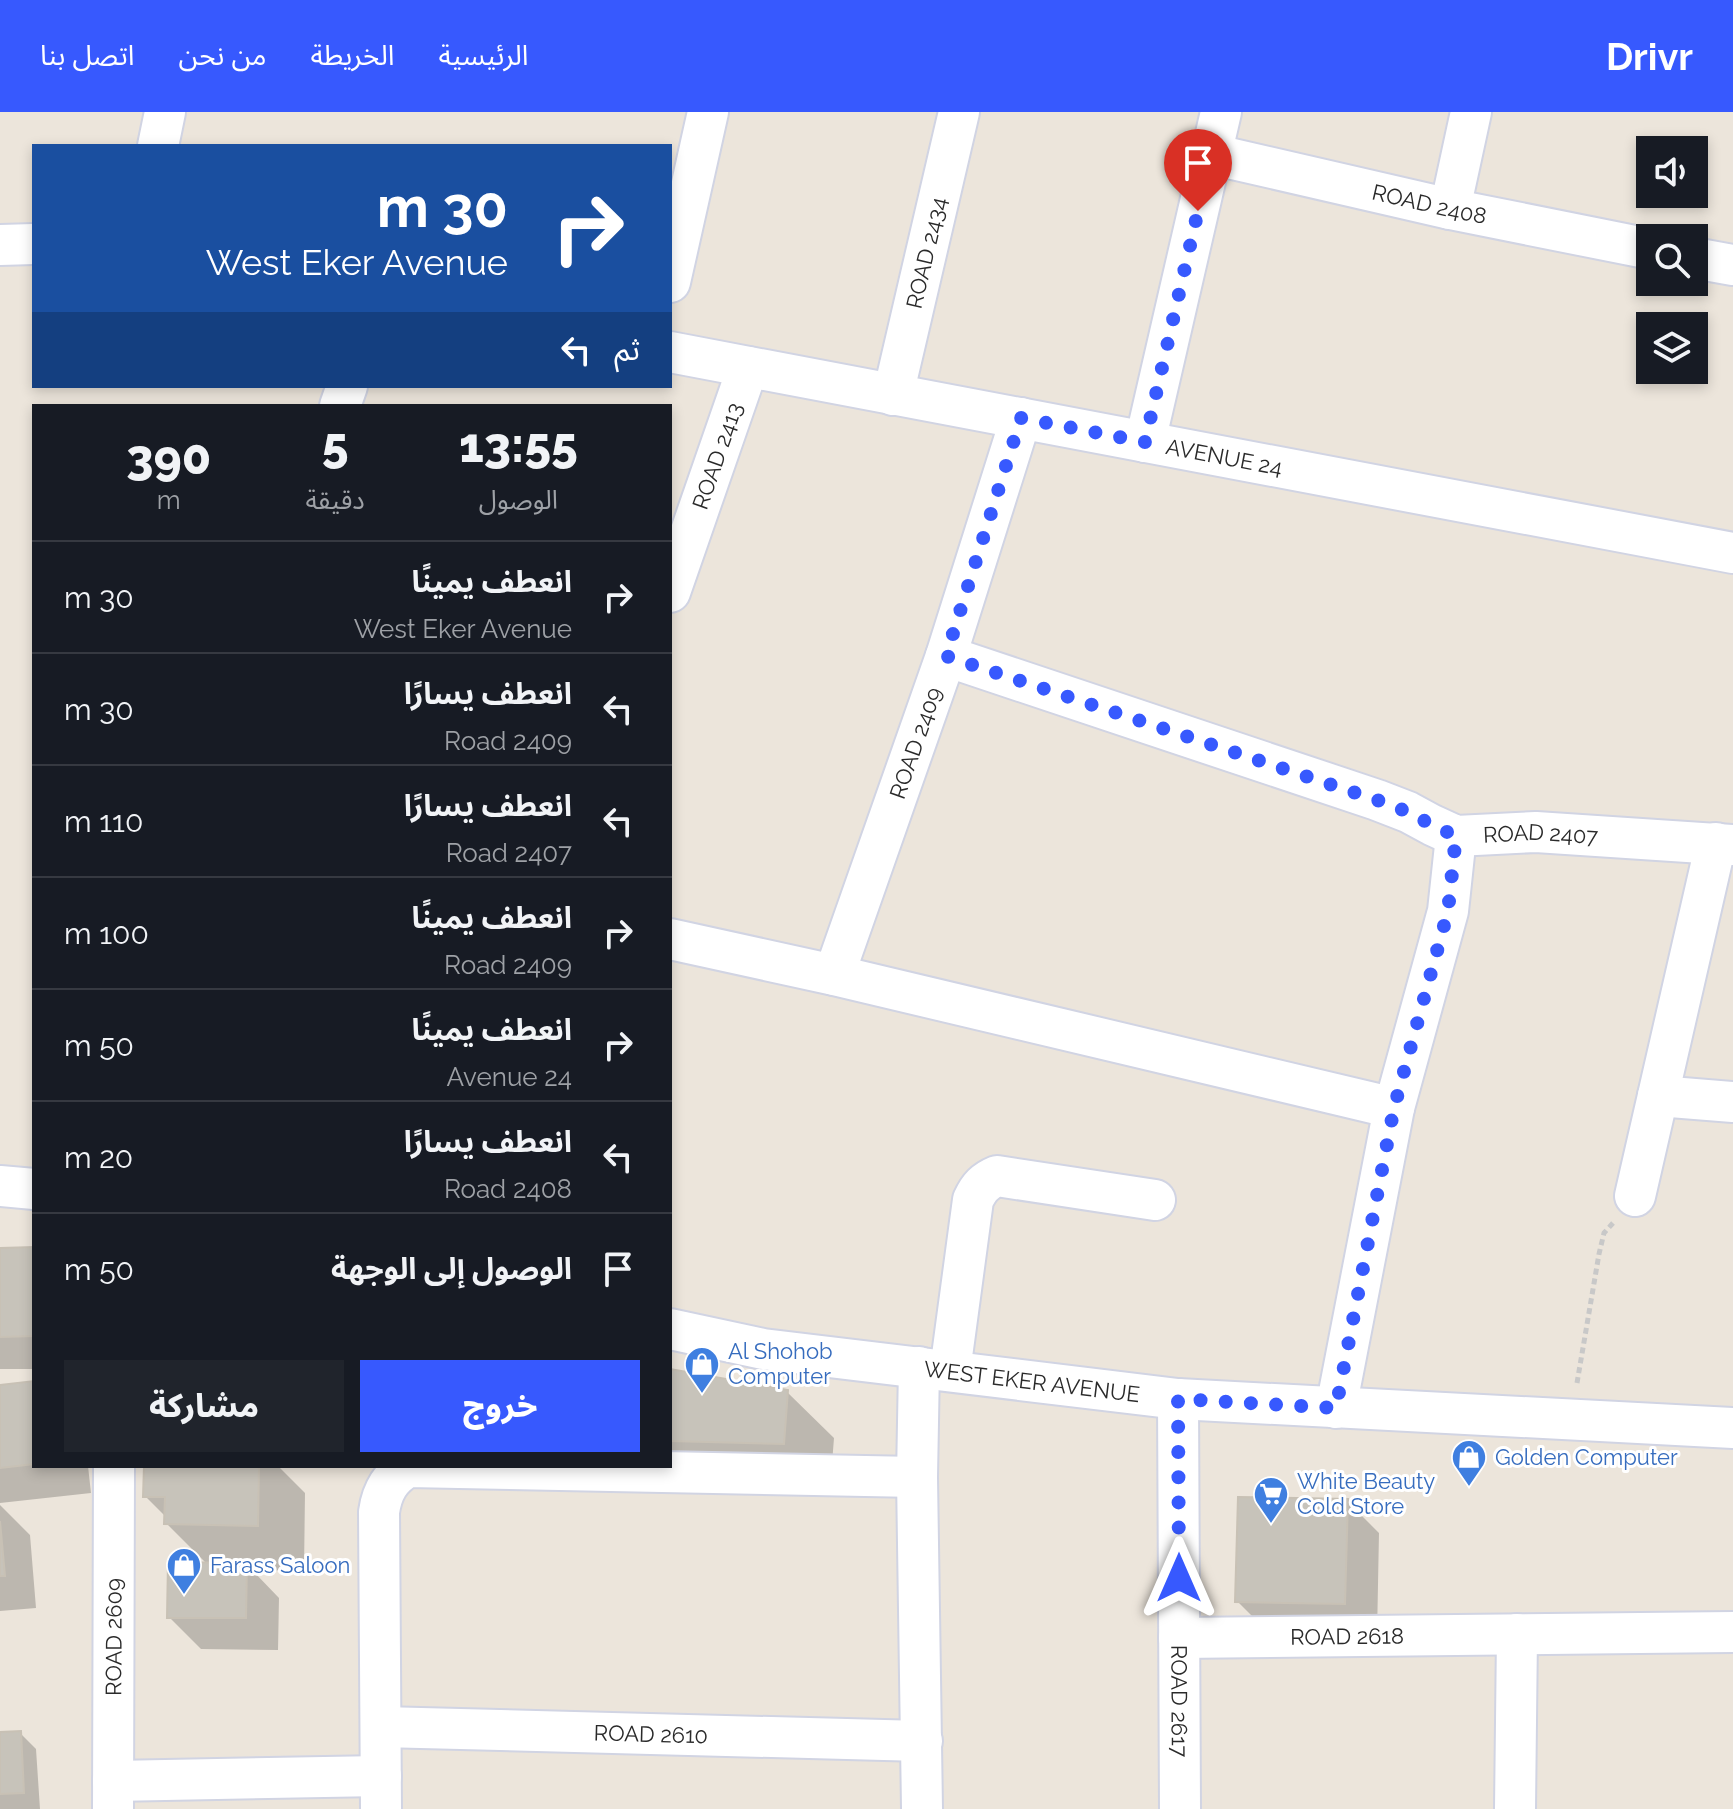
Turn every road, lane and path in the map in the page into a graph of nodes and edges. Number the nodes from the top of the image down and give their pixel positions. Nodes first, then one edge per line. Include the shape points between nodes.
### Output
1 (165, 112) edge
2 (708, 112) edge
3 (959, 112) edge
4 (1221, 112) edge
5 (1471, 112) edge
6 (158, 144) edge
7 (1211, 154) junction
8 (1450, 209) junction
9 (32, 244) edge
10 (0, 245) edge
11 (1636, 246) edge
12 (1708, 261) edge
13 (1733, 265) edge
14 (672, 273) edge
15 (672, 352) edge
16 (748, 367) junction
17 (893, 395) junction
18 (1021, 418) junction
19 (1145, 442) junction
20 (1733, 553) edge
21 (672, 586) edge
22 (946, 656) junction
23 (1456, 836) junction
24 (1724, 844) edge
25 (672, 939) edge
26 (834, 975) junction
27 (1658, 1096) junction
28 (1733, 1102) edge
29 (1394, 1108) junction
30 (0, 1186) edge
31 (32, 1189) edge
32 (1635, 1196) joint
33 (1155, 1200) dead end
34 (672, 1329) edge
35 (935, 1369) junction
36 (1178, 1399) junction
37 (1336, 1408) junction
38 (1571, 1420) junction
39 (1733, 1428) edge
40 (114, 1468) edge
41 (406, 1468) edge
42 (459, 1468) edge
43 (917, 1477) junction
44 (1733, 1632) edge
45 (1517, 1634) junction
46 (1179, 1638) junction
47 (381, 1727) junction
48 (922, 1741) junction
49 (381, 1792) edge
50 (113, 1795) edge
51 (922, 1809) edge
52 (1180, 1809) edge
53 (1515, 1809) edge

1 - 6 street
2 - 14 street
3 - 17 street, ROAD 2434
4 - 7 street
5 - 8 street
7 - 8 street, ROAD 2408
7 - 19 street
8 - 11 street, ROAD 2408
9 - 10 street
12 - 13 street
15 - 16 street, AVENUE 24
16 - 17 street, AVENUE 24
16 - 21 street, ROAD 2413
17 - 18 street, AVENUE 24
18 - 19 street, AVENUE 24
18 - 22 street, ROAD 2409
19 - 20 street, AVENUE 24
22 - 23 street, ROAD 2407 via 1377,800
22 - 26 street, ROAD 2409
23 - 24 street, ROAD 2407 via 1536,832
23 - 29 street via 1448,911
24 - 27 street
25 - 26 street
26 - 29 street
27 - 28 street
27 - 32 street
29 - 37 street
30 - 31 street
32 - 38 path via 1604,1233
33 - 35 street via 997,1176 987,1181 973,1200
34 - 35 street, WEST EKER AVENUE via 763,1349
35 - 36 street, WEST EKER AVENUE
35 - 43 street
36 - 37 street, WEST EKER AVENUE
36 - 46 street, ROAD 2617
37 - 38 street, WEST EKER AVENUE
38 - 39 street, WEST EKER AVENUE
40 - 50 street, ROAD 2609
41 - 47 street via 388,1484 379,1512
42 - 43 street
43 - 48 street
44 - 45 street, ROAD 2618
45 - 46 street, ROAD 2618
45 - 53 street
46 - 52 street, ROAD 2617
47 - 48 street, ROAD 2610
47 - 49 street
48 - 51 street
49 - 50 street

